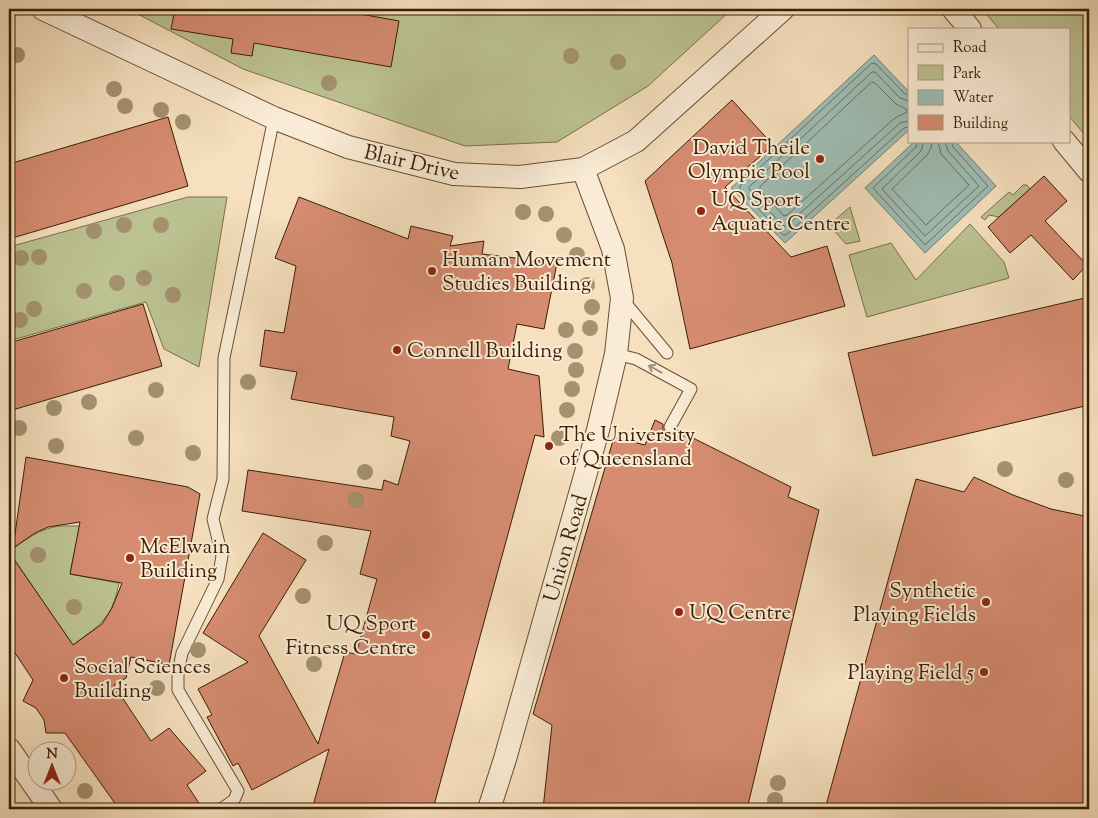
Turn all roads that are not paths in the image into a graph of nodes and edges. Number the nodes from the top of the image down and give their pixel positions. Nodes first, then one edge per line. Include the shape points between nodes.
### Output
1 (43, 9) edge
2 (783, 9) edge
3 (954, 9) edge
4 (969, 28) edge
5 (274, 118) junction
6 (1065, 142) edge
7 (583, 169) junction
8 (1089, 171) edge
9 (622, 298) junction
10 (667, 353) dead end
11 (616, 354) junction
12 (670, 427) dead end
13 (9, 749) edge
14 (51, 809) edge
15 (220, 809) edge
16 (489, 809) edge

1 - 5 street, Blair Drive
2 - 7 street, Blair Drive via 636,141
3 - 4 street
5 - 7 street, Blair Drive via 348,147 454,174 520,177
5 - 15 lane via 224,358 223,479 213,518 222,556 218,579 182,653 178,673 178,690 238,791 234,800
6 - 8 street
7 - 9 street, Union Road via 613,249
9 - 10 lane
9 - 11 street, Union Road
12 -> 11 lane via 691,389 636,359
11 - 16 street, Union Road via 598,430
13 - 14 street

